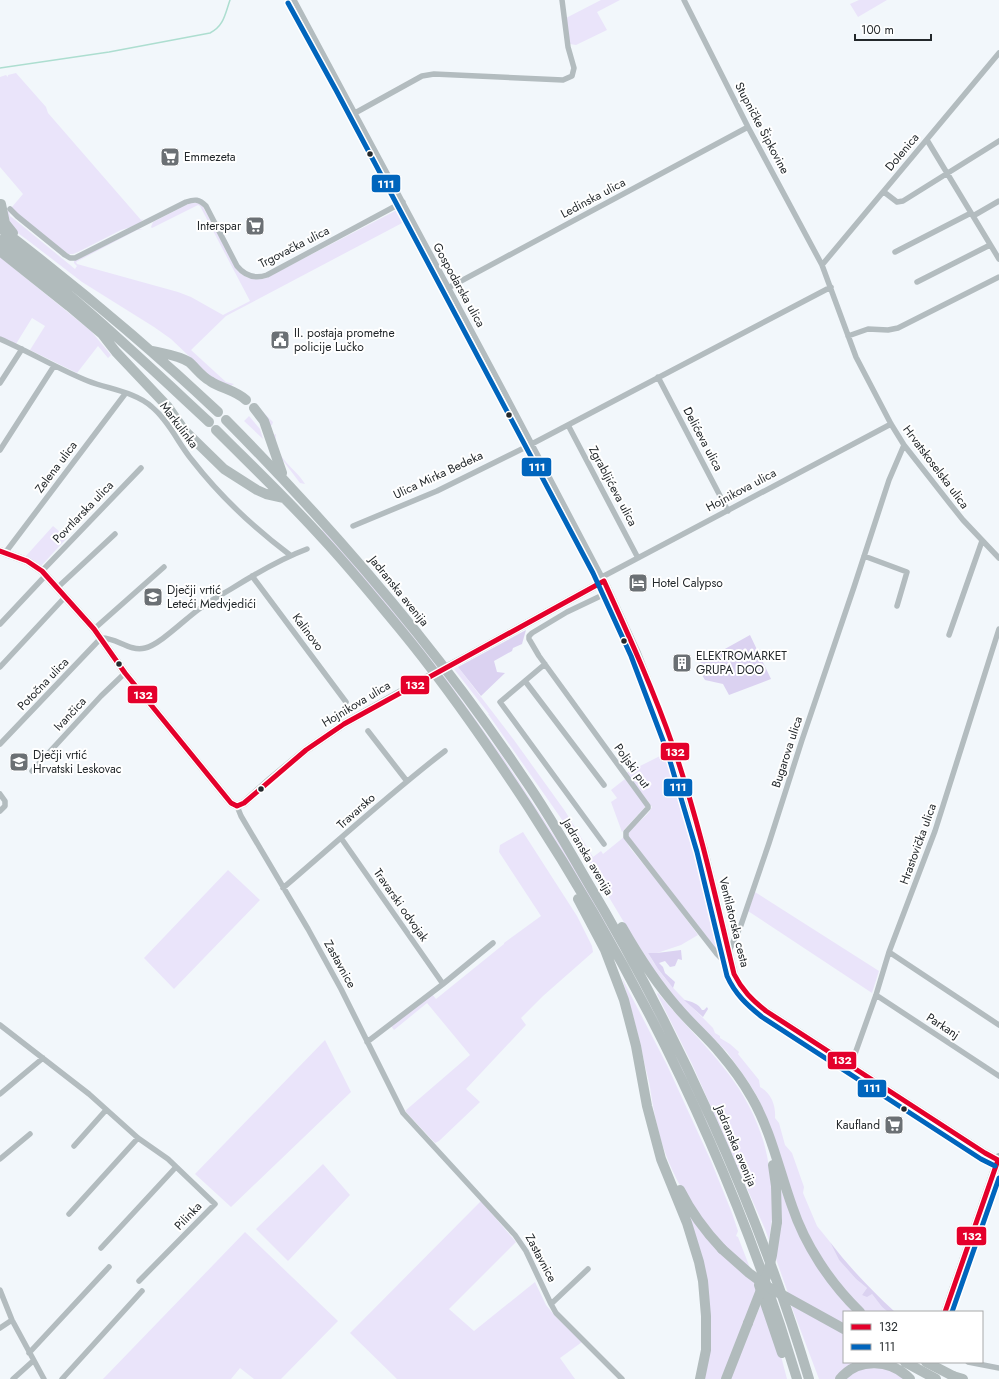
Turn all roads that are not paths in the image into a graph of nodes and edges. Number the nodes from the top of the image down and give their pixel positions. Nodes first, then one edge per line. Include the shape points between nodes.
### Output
1 (294, 0) edge
2 (562, 0) edge
3 (684, 0) edge
4 (999, 53) edge
5 (355, 113) junction
6 (748, 128) junction
7 (927, 140) junction
8 (999, 141) edge
9 (948, 174) junction
10 (884, 192) junction
11 (999, 201) edge
12 (403, 202) junction
13 (6, 207) joint
14 (972, 214) junction
15 (0, 228) edge
16 (0, 240) edge
17 (21, 244) junction
18 (990, 245) junction
19 (0, 251) edge
20 (895, 252) dead end
21 (999, 258) edge
22 (822, 265) junction
23 (999, 277) edge
24 (917, 282) dead end
25 (831, 287) junction
26 (448, 288) junction
27 (848, 336) junction
28 (0, 339) edge
29 (22, 349) junction
30 (153, 351) junction
31 (54, 366) junction
32 (658, 378) junction
33 (0, 383) edge
34 (124, 394) junction
35 (246, 400) dead end
36 (254, 408) dead end
37 (218, 412) dead end
38 (226, 420) dead end
39 (209, 422) dead end
40 (891, 424) junction
41 (568, 425) junction
42 (216, 430) dead end
43 (531, 444) junction
44 (904, 445) junction
45 (0, 450) edge
46 (141, 468) dead end
47 (284, 479) junction
48 (284, 498) junction
49 (728, 511) junction
50 (353, 526) dead end
51 (115, 534) dead end
52 (982, 541) junction
53 (307, 549) dead end
54 (3, 552) edge
55 (290, 556) junction
56 (864, 556) junction
57 (638, 558) junction
58 (999, 558) edge
59 (164, 567) dead end
60 (44, 573) junction
61 (252, 576) junction
62 (603, 579) junction
63 (57, 588) junction
64 (609, 592) junction
65 (65, 597) junction
66 (897, 606) dead end
67 (0, 624) edge
68 (999, 628) edge
69 (94, 629) junction
70 (949, 636) dead end
71 (101, 638) junction
72 (545, 664) junction
73 (0, 666) edge
74 (125, 673) junction
75 (526, 681) junction
76 (346, 702) dead end
77 (368, 731) dead end
78 (0, 744) edge
79 (445, 751) dead end
80 (32, 772) dead end
81 (521, 773) junction
82 (406, 780) junction
83 (604, 785) dead end
84 (0, 794) edge
85 (237, 806) junction
86 (0, 811) edge
87 (544, 831) junction
88 (342, 838) junction
89 (604, 844) dead end
90 (283, 888) junction
91 (493, 943) dead end
92 (889, 952) junction
93 (728, 953) junction
94 (733, 970) junction
95 (443, 984) junction
96 (876, 995) junction
97 (0, 1025) edge
98 (999, 1026) edge
99 (367, 1042) junction
100 (43, 1058) junction
101 (851, 1065) junction
102 (999, 1076) edge
103 (0, 1094) edge
104 (106, 1110) junction
105 (761, 1117) junction
106 (30, 1134) dead end
107 (138, 1138) junction
108 (74, 1146) dead end
109 (659, 1147) junction
110 (998, 1158) edge
111 (0, 1160) edge
112 (176, 1167) junction
113 (746, 1203) junction
114 (737, 1210) junction
115 (69, 1214) dead end
116 (101, 1248) dead end
117 (109, 1267) dead end
118 (588, 1269) dead end
119 (139, 1281) dead end
120 (0, 1290) edge
121 (142, 1291) dead end
122 (551, 1304) junction
123 (859, 1311) edge
124 (945, 1311) edge
125 (12, 1320) junction
126 (0, 1328) edge
127 (843, 1328) edge
128 (29, 1353) junction
129 (33, 1361) junction
130 (907, 1363) edge
131 (928, 1363) edge
132 (935, 1363) edge
133 (973, 1363) edge
134 (999, 1368) edge
135 (958, 1377) edge
136 (13, 1379) edge
137 (44, 1379) edge
138 (62, 1379) edge
139 (622, 1379) edge
140 (700, 1379) edge
141 (726, 1379) edge
142 (790, 1379) edge
143 (797, 1379) edge
144 (808, 1379) edge
145 (815, 1379) edge
146 (840, 1379) edge
147 (910, 1379) edge
148 (936, 1379) edge

1 - 5 street, Gospodarska ulica
2 - 5 street via 568,48 574,68 570,78 563,80 434,74 422,76
3 - 6 street, Stupničke Šipkovine
4 - 7 street, Dolenica
5 - 12 street, Gospodarska ulica
6 - 22 street, Stupničke Šipkovine
6 - 26 street, Ledinska ulica
7 - 9 street
7 - 10 street, Dolenica
8 - 9 street
9 - 10 street via 902,201 897,202
9 - 14 street
10 - 22 street, Dolenica
11 - 14 street
12 - 13 street, Trgovačka ulica via 267,275 258,277 248,275 237,266 206,206 196,199 75,258 65,255
12 - 26 street, Gospodarska ulica
13 - 17 highway via 5,223
14 - 18 street
14 - 20 street
15 - 17 highway
16 - 39 highway via 126,344
17 - 30 highway
18 - 21 street
18 - 24 street
19 - 48 highway via 102,334 168,407 184,430 224,469 266,494
22 - 25 street, Hrvatskoselska ulica
23 - 27 street via 898,328 868,329
25 - 27 street, Hrvatskoselska ulica
25 - 32 street
26 - 43 street, Gospodarska ulica
27 - 40 street, Hrvatskoselska ulica via 856,357
28 - 29 street, Markulinka
29 - 31 street, Markulinka
29 - 33 street
30 - 35 highway via 180,357 210,382 238,393
30 - 37 highway
31 - 34 street, Markulinka
31 - 45 street
32 - 41 street
32 - 49 street, Delićeva ulica
34 - 54 street, Zelena ulica
34 - 55 street, Markulinka via 141,399 152,407 207,479
36 - 47 highway via 264,421
38 - 47 highway, Jadranska avenija
40 - 44 street, Hrvatskoselska ulica
40 - 49 street, Hojnikova ulica
41 - 43 street
41 - 57 street, Zgrabljićeva ulica
42 - 48 highway, Jadranska avenija
43 - 50 street, Ulica Mirka Bedeka via 437,491
43 - 62 street, Gospodarska ulica
44 - 52 street, Hrvatskoselska ulica
44 - 56 street, Bugarova ulica via 888,480
46 - 60 street, Povrtlarska ulica
47 - 81 highway, Jadranska avenija via 356,558 418,634
48 - 87 highway, Jadranska avenija via 338,556 433,670
49 - 57 street, Hojnikova ulica
51 - 63 street
52 - 58 street, Hrvatskoselska ulica
52 - 70 street
53 - 55 street
54 - 60 main road via 27,561
55 - 61 street
56 - 66 street via 908,572
56 - 93 street, Bugarova ulica via 741,925
57 - 62 street, Hojnikova ulica
59 - 69 street
60 - 63 main road
60 - 67 street, Povrtlarska ulica
61 - 71 street via 202,606 156,643 145,648 128,647 111,639
61 - 76 street, Kalinovo
62 - 64 main road, Ventilatorska cesta
62 - 85 main road, Hojnikova ulica, bridge via 357,716 294,759 244,803
63 - 65 main road
64 - 72 street, Poljski put via 567,612 529,636
64 - 93 main road, Ventilatorska cesta via 637,653 674,749 704,850
65 - 69 main road
65 - 73 street
68 - 92 street, Hrastovička ulica via 935,832
69 - 71 main road
71 - 74 main road, Zastavnice
71 - 78 street, Potočna ulica
72 - 75 street
72 - 94 street, Poljski put via 648,806 626,832 626,837 717,954
74 - 80 street, Ivančica
74 - 85 main road, Zastavnice via 231,803
75 - 83 street
75 - 89 street via 500,702
77 - 82 street
79 - 82 street, Travarsko
81 - 105 highway via 538,789 550,807 656,982 720,1052 744,1086
81 - 113 highway, Jadranska avenija via 600,902 654,1001 713,1122
82 - 88 street, Travarsko
84 - 86 street via 5,801 5,806
85 - 90 street, Zastavnice
87 - 109 highway via 605,950 621,993
87 - 114 highway, Jadranska avenija via 611,943 672,1059
88 - 90 street, Travarsko
88 - 95 street, Travarski odvojak
90 - 99 street, Zastavnice via 341,989
91 - 95 street
92 - 96 street, Hrastovička ulica
92 - 98 street
93 - 94 main road, Ventilatorska cesta
94 - 101 main road, Ventilatorska cesta via 740,988 750,999
95 - 99 street
96 - 101 street, Hrastovička ulica
96 - 102 street, Parkanj
97 - 100 street, Pilinka
99 - 122 street, Zastavnice via 403,1113 515,1235 526,1250
100 - 103 street
100 - 104 street, Pilinka
101 - 110 main road, Ventilatorska cesta via 985,1153
104 - 107 street, Pilinka
104 - 108 street
105 - 123 highway via 792,1208 806,1239 830,1277
105 - 141 highway, bridge via 775,1174 777,1222 768,1272
106 - 111 street
107 - 112 street, Pilinka via 160,1152
107 - 115 street
109 - 127 highway, bridge via 695,1216 722,1249 768,1286
109 - 140 highway via 661,1159 694,1242 703,1281 706,1350
110 - 124 main road
112 - 116 street
112 - 119 street, Pilinka via 215,1204
113 - 144 highway, Jadranska avenija via 777,1280
113 - 145 highway via 758,1220
114 - 142 highway via 742,1235
114 - 143 highway, Jadranska avenija via 772,1301
117 - 128 street
118 - 122 street, Zastavnice
120 - 125 street
121 - 138 street
122 - 139 street, Zastavnice via 556,1313
125 - 126 street
125 - 128 street
128 - 129 street
129 - 136 street
129 - 137 street
130 - 148 highway
131 - 135 highway, bridge
132 - 148 main road
133 - 134 street
146 - 147 highway via 853,1367 870,1363 896,1368

